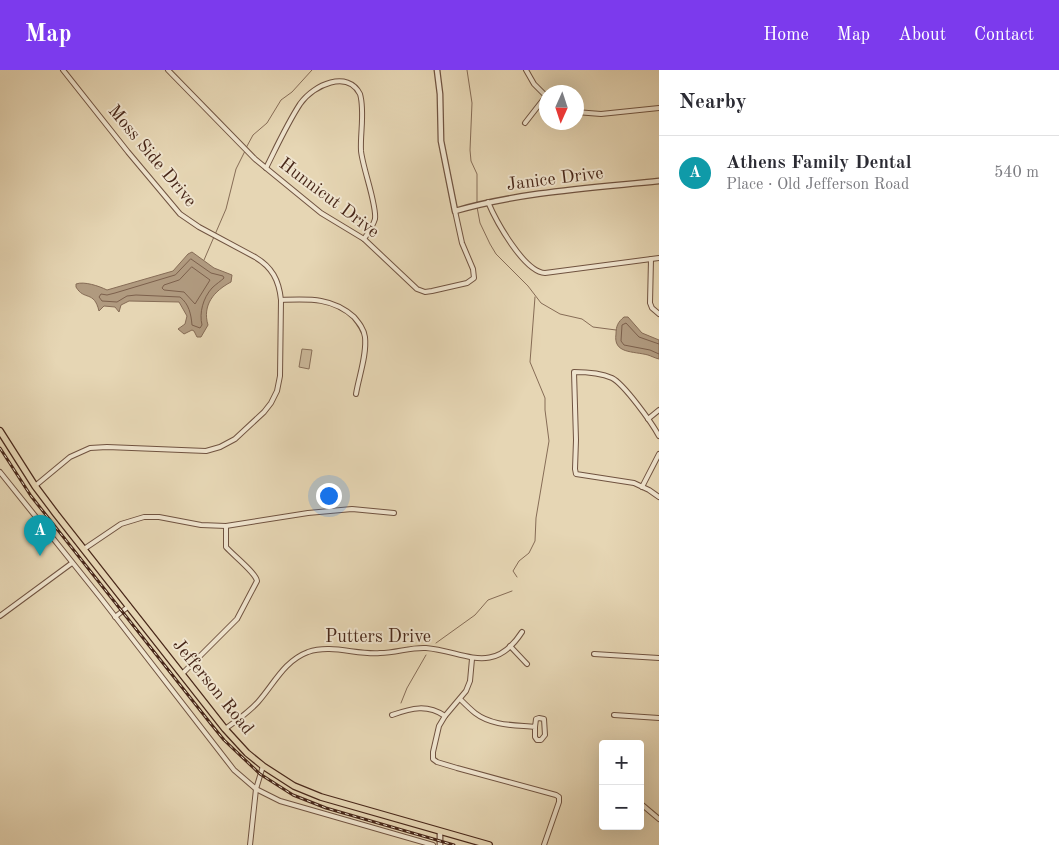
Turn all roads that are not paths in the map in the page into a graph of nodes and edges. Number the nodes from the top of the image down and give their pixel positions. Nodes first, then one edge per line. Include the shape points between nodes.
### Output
1 (63, 70) edge
2 (168, 70) edge
3 (437, 70) edge
4 (526, 70) edge
5 (334, 76) dead end
6 (348, 76) dead end
7 (539, 89) edge
8 (539, 105) edge
9 (659, 108) edge
10 (584, 113) edge
11 (525, 123) dead end
12 (266, 168) junction
13 (659, 181) edge
14 (488, 202) junction
15 (455, 211) junction
16 (364, 239) junction
17 (659, 258) edge
18 (652, 259) junction
19 (281, 300) junction
20 (659, 314) edge
21 (356, 394) dead end
22 (659, 410) edge
23 (648, 419) junction
24 (0, 432) edge
25 (659, 436) edge
26 (659, 454) edge
27 (0, 472) edge
28 (35, 486) junction
29 (642, 487) junction
30 (659, 497) edge
31 (394, 513) dead end
32 (226, 526) junction
33 (84, 549) junction
34 (72, 563) junction
35 (129, 606) junction
36 (0, 616) edge
37 (115, 617) junction
38 (522, 632) dead end
39 (510, 646) junction
40 (594, 654) dead end
41 (659, 658) edge
42 (472, 659) junction
43 (527, 664) dead end
44 (182, 674) junction
45 (460, 699) junction
46 (392, 715) dead end
47 (614, 715) dead end
48 (445, 716) junction
49 (659, 718) edge
50 (535, 727) junction
51 (225, 729) junction
52 (263, 766) junction
53 (256, 789) junction
54 (644, 807) edge
55 (659, 819) edge
56 (440, 832) junction
57 (250, 845) edge
58 (433, 845) edge
59 (440, 845) edge
60 (489, 845) edge
61 (544, 845) edge

1 - 19 street, Moss Side Drive via 175,209 191,222 263,262 277,281
2 - 12 street, Hunnicut Drive
3 - 15 street via 442,146
4 - 7 street
5 - 12 street via 304,98
6 - 16 street via 361,96 361,153 375,214 373,225
8 - 11 street
9 - 10 street
12 - 16 street, Hunnicut Drive via 321,213
13 - 14 street, Janice Drive
14 - 15 street, Janice Drive
14 - 18 street via 500,227 529,266 538,272
15 - 16 street, Hunnicut Drive via 462,243 474,272 473,280 468,283 432,291 419,290
17 - 18 street
18 - 20 street via 650,303
19 - 21 street via 326,301 345,310 361,326 365,343
19 - 28 street, Moss Side Drive via 277,391 264,412 235,439 206,451 90,448 70,457
22 - 23 street
23 - 25 street
23 - 29 street via 615,380 604,375 574,372 575,472 579,476 620,480
24 - 28 highway, Jefferson Road
26 - 29 street
27 - 34 street
28 - 33 highway, Jefferson Road
29 - 30 street
31 - 32 street via 344,510
32 - 33 street via 144,517 121,524
32 - 44 street via 226,547 255,574 256,581 237,619
33 - 35 highway, Jefferson Road
34 - 36 street
34 - 37 street
35 - 37 street
35 - 44 highway, Jefferson Road
37 - 53 street via 229,764
38 - 39 street, Putters Drive
39 - 42 street, Putters Drive via 494,656
39 - 43 street
40 - 41 street
42 - 45 street via 470,681
42 - 51 street, Putters Drive via 425,648 376,654 314,651 287,665 256,704
44 - 51 highway, Jefferson Road
45 - 48 street
45 - 50 street via 487,720
46 - 48 street via 422,708
47 - 49 street
48 - 61 street via 437,732 434,760 551,792 559,797
50 - 50 street via 536,739 543,739 544,719 536,720
51 - 52 highway, Jefferson Road
52 - 53 street
52 - 56 highway, Jefferson Road via 294,786 321,797
53 - 57 street
53 - 58 street via 292,805
54 - 55 street
56 - 59 street
56 - 60 highway, Jefferson Road

